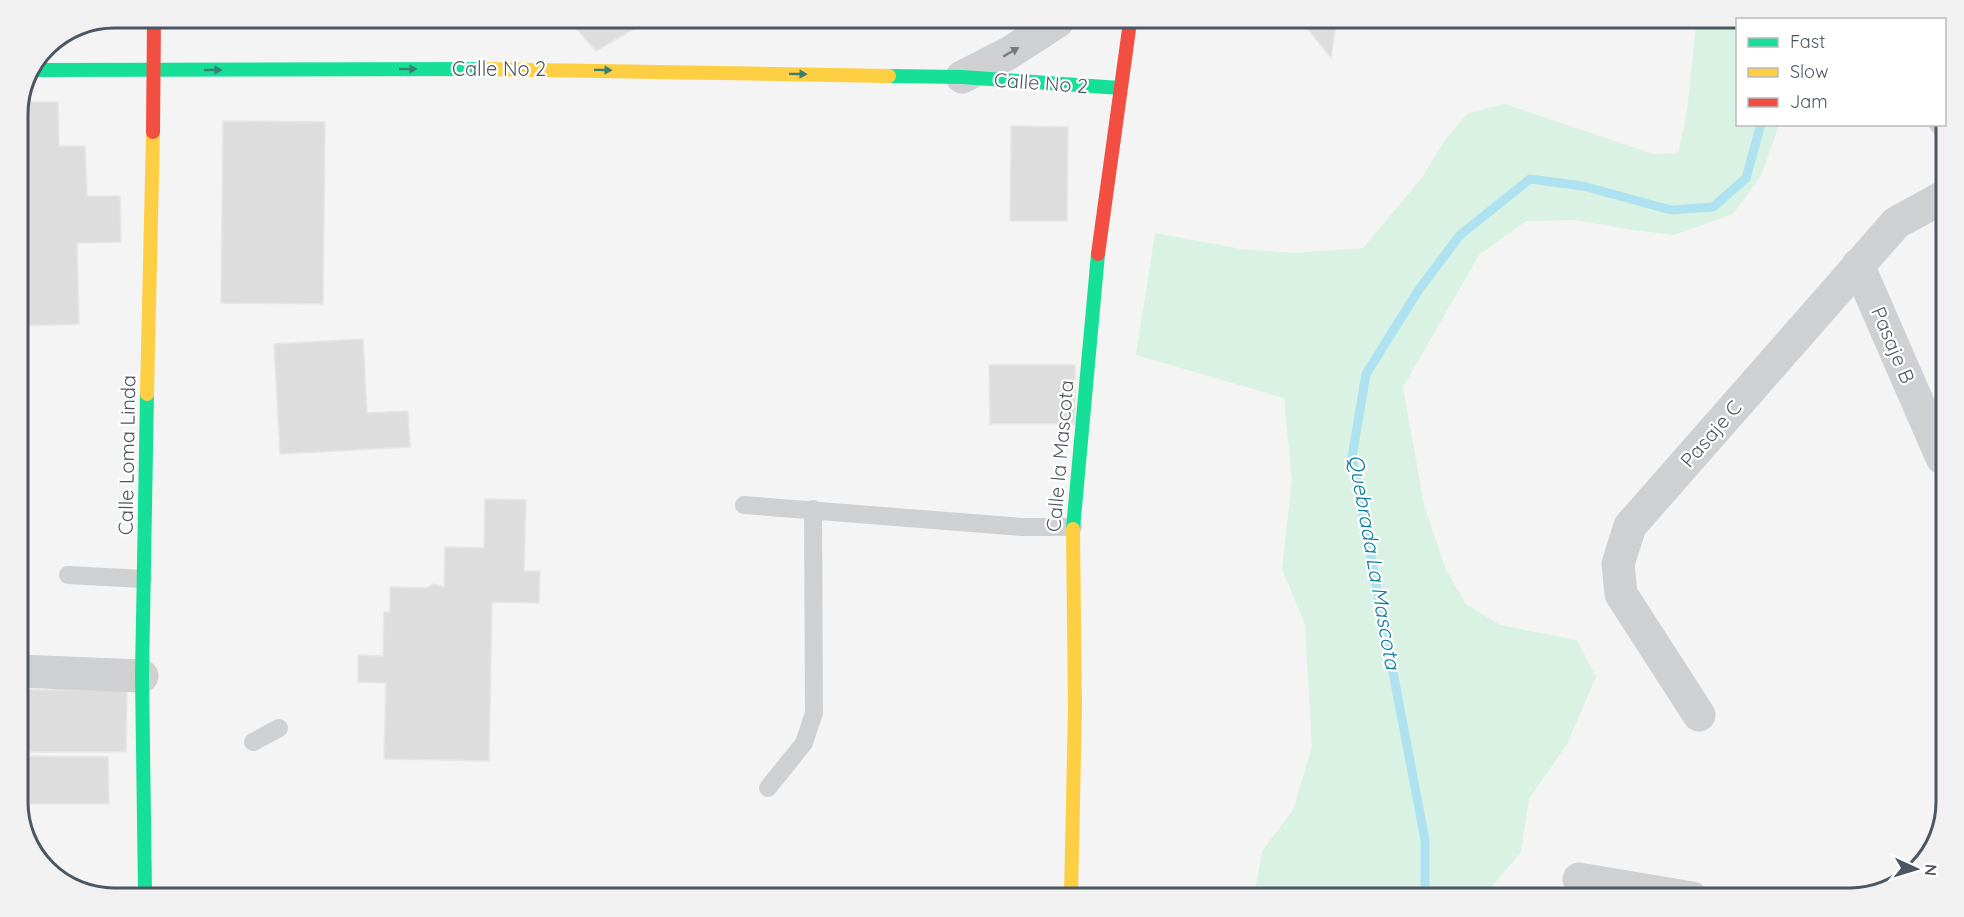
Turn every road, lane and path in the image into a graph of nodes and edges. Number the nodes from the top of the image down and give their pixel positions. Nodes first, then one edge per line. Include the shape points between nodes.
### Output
1 (154, 28) edge
2 (1048, 28) edge
3 (1129, 28) edge
4 (41, 70) edge
5 (154, 70) junction
6 (962, 77) junction
7 (1120, 88) junction
8 (1935, 201) edge
9 (1858, 265) junction
10 (1935, 443) edge
11 (744, 505) dead end
12 (813, 509) junction
13 (1072, 527) junction
14 (68, 575) dead end
15 (143, 579) junction
16 (29, 671) edge
17 (142, 676) junction
18 (1699, 715) dead end
19 (279, 728) dead end
20 (254, 742) dead end
21 (768, 788) dead end
22 (1579, 879) dead end
23 (145, 888) edge
24 (1071, 888) edge
25 (1633, 888) edge

1 - 5 street, Calle Loma Linda
6 -> 2 street, Calle No 2
3 - 7 street, Calle la Mascota
4 - 5 street, Calle No 2
5 -> 6 street, Calle No 2 via 525,69
5 - 15 street, Calle Loma Linda
6 - 7 street, Calle No 2
7 - 13 street, Calle la Mascota via 1097,258
8 - 9 street, Pasaje C via 1896,223
9 - 10 street, Pasaje B
9 - 18 street, Pasaje C via 1630,526 1618,564 1621,594
11 - 12 lane
12 - 13 lane via 1023,527
12 - 21 lane via 814,713 804,743
13 - 24 street, Calle la Mascota via 1075,708
14 - 15 lane
15 - 17 street, Calle Loma Linda
16 - 17 street
17 - 23 street, Calle Loma Linda
19 - 20 lane
22 - 25 street

